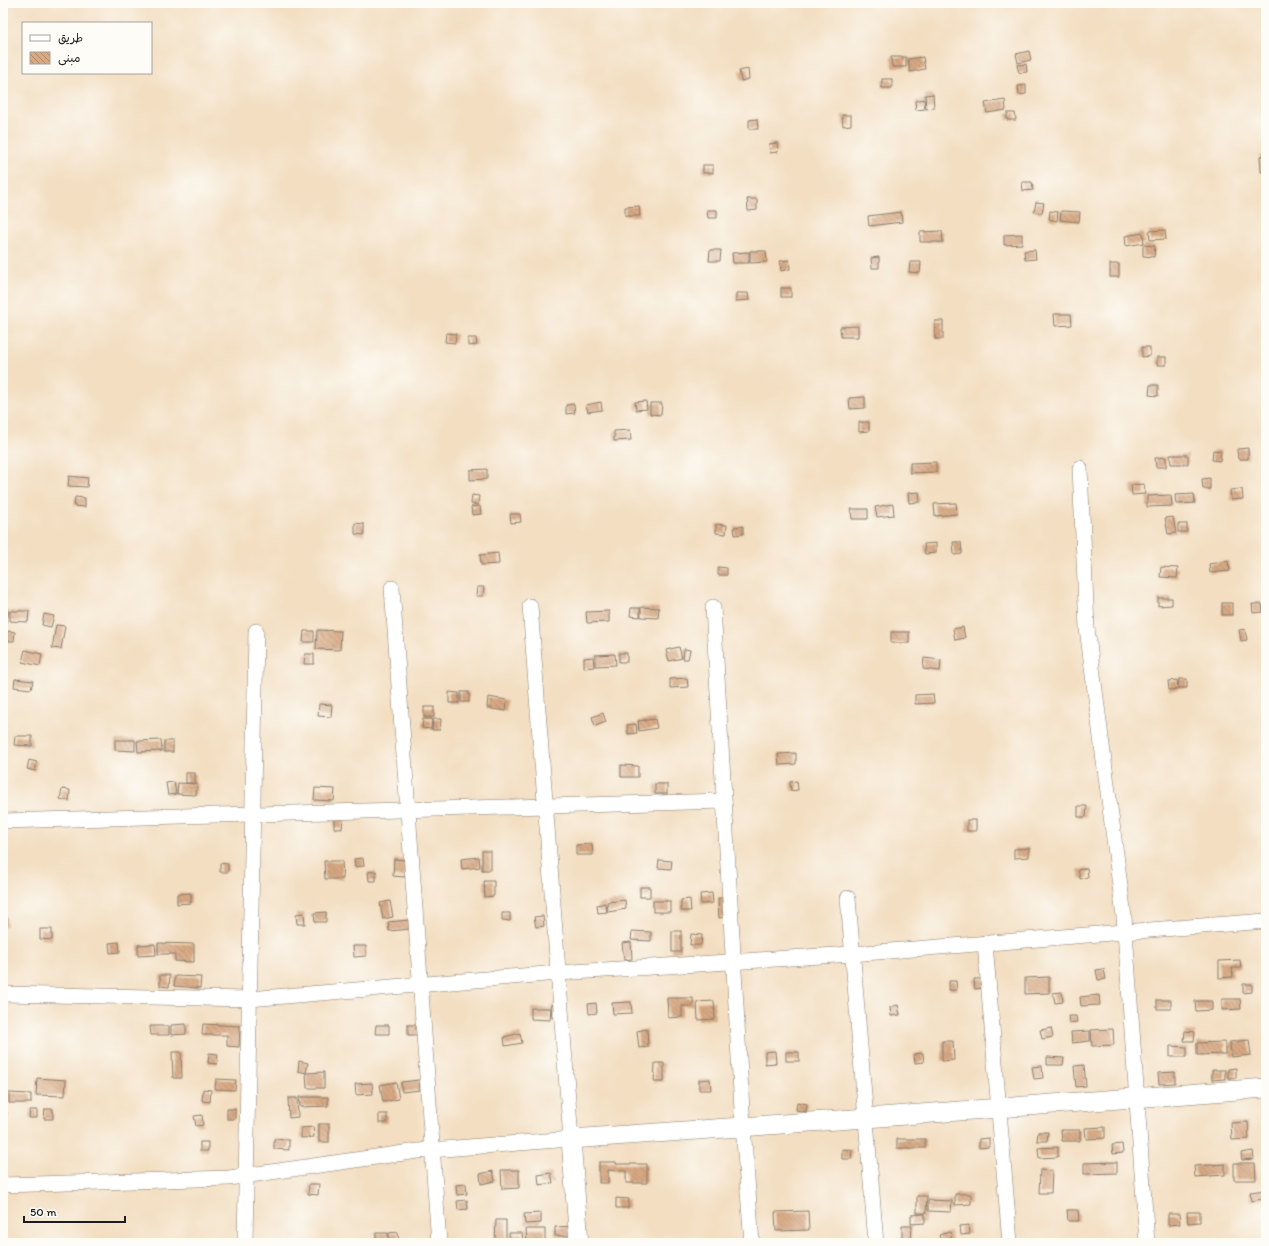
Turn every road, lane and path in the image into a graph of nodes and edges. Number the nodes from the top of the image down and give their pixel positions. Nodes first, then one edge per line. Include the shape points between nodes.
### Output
1 (1080, 468) dead end
2 (392, 588) dead end
3 (530, 606) dead end
4 (713, 607) dead end
5 (256, 631) dead end
6 (724, 801) junction
7 (545, 806) junction
8 (408, 810) junction
9 (253, 814) junction
10 (3, 821) edge
11 (848, 898) dead end
12 (1266, 922) edge
13 (1124, 932) junction
14 (985, 944) junction
15 (852, 954) junction
16 (733, 962) junction
17 (558, 973) junction
18 (420, 984) junction
19 (3, 994) edge
20 (249, 998) junction
21 (1266, 1088) edge
22 (1136, 1098) junction
23 (999, 1109) junction
24 (866, 1118) junction
25 (743, 1127) junction
26 (571, 1139) junction
27 (432, 1150) junction
28 (246, 1176) junction
29 (3, 1185) edge
30 (245, 1243) edge
31 (439, 1243) edge
32 (579, 1243) edge
33 (752, 1243) edge
34 (876, 1243) edge
35 (1010, 1243) edge
36 (1147, 1243) edge

1 - 13 street via 1087,628
2 - 8 street
3 - 7 street
4 - 6 street
5 - 9 street
6 - 7 street
6 - 16 street
7 - 8 street
7 - 17 street
8 - 9 street
8 - 18 street
9 - 10 street
9 - 20 street
11 - 15 street
12 - 13 street
13 - 14 street
13 - 22 street
14 - 15 street
14 - 23 street
15 - 16 street
15 - 24 street
16 - 17 street
16 - 25 street
17 - 18 street
17 - 26 street
18 - 20 street
18 - 27 street
19 - 20 street
20 - 28 street
21 - 22 street
22 - 23 street
22 - 36 street
23 - 24 street
23 - 35 street
24 - 25 street
24 - 34 street
25 - 26 street
25 - 33 street
26 - 27 street
26 - 32 street
27 - 28 street
27 - 31 street
28 - 29 street
28 - 30 street

